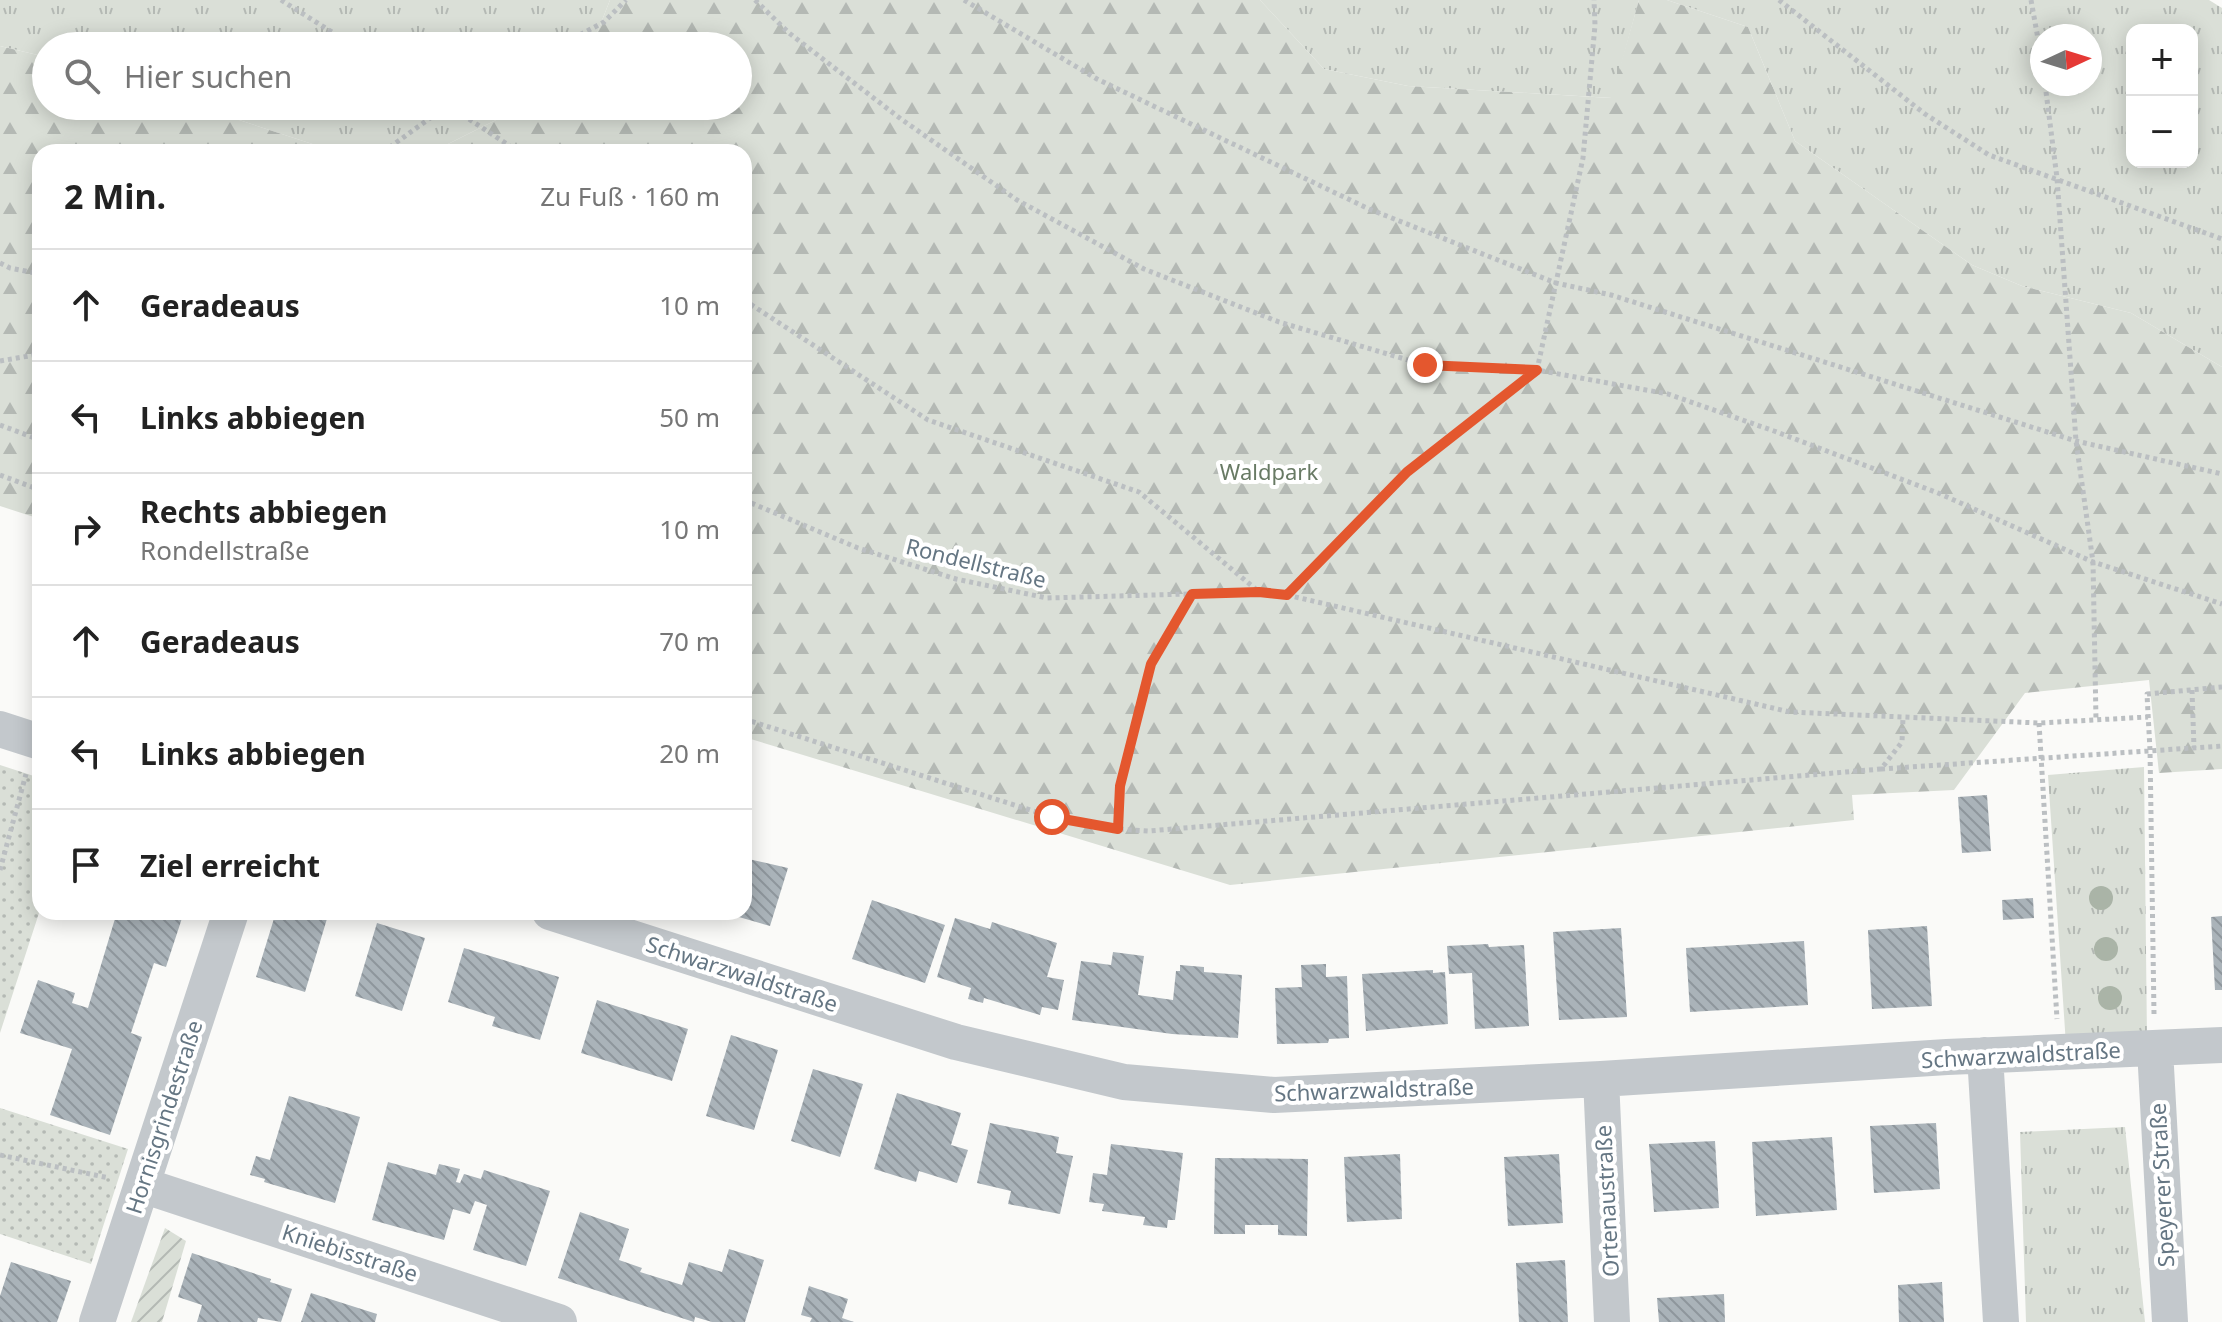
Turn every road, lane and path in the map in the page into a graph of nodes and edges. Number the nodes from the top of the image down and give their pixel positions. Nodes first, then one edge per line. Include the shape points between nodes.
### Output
1 (281, 0) edge
2 (626, 0) edge
3 (755, 0) edge
4 (964, 0) edge
5 (1594, 0) edge
6 (1779, 0) edge
7 (2031, 0) edge
8 (2035, 24) edge
9 (332, 32) edge
10 (585, 32) edge
11 (2047, 96) edge
12 (428, 120) edge
13 (470, 120) edge
14 (394, 144) edge
15 (507, 144) edge
16 (2057, 178) junction
17 (2222, 239) edge
18 (0, 263) edge
19 (32, 272) edge
20 (1556, 283) junction
21 (752, 305) edge
22 (32, 355) edge
23 (0, 361) edge
24 (1537, 370) junction
25 (0, 425) edge
26 (32, 437) edge
27 (2076, 441) junction
28 (2222, 474) edge
29 (0, 475) edge
30 (32, 487) edge
31 (752, 503) edge
32 (2093, 562) junction
33 (1259, 592) junction
34 (1192, 594) junction
35 (1287, 595) junction
36 (2222, 604) edge
37 (2222, 687) edge
38 (2192, 690) junction
39 (2148, 717) junction
40 (1903, 718) junction
41 (2096, 720) junction
42 (752, 722) edge
43 (2039, 723) junction
44 (0, 729) edge
45 (32, 740) edge
46 (2222, 746) edge
47 (2194, 748) junction
48 (2150, 750) junction
49 (2040, 757) junction
50 (32, 759) edge
51 (1881, 769) junction
52 (1118, 829) junction
53 (0, 870) edge
54 (228, 920) edge
55 (575, 920) edge
56 (2222, 1045) edge
57 (2155, 1049) junction
58 (2059, 1052) junction
59 (1985, 1055) junction
60 (1601, 1079) junction
61 (0, 1155) edge
62 (142, 1185) junction
63 (97, 1322) edge
64 (559, 1322) edge
65 (1612, 1322) edge
66 (2001, 1322) edge
67 (2170, 1322) edge

1 - 9 path
2 - 10 path
3 - 24 path via 889,110 1017,200 1144,269 1279,322 1425,365
4 - 20 path via 1097,79 1354,203
5 - 20 path via 1583,158
6 - 16 path via 1925,114 1989,155
7 - 8 path
11 - 16 path
12 - 14 path
13 - 15 path
16 - 17 path
16 - 27 path
18 - 19 path
20 - 24 path
20 - 27 path via 1611,295
21 - 33 path via 928,420 1139,492
22 - 23 path
24 - 32 path via 1668,394 1938,493
24 - 35 path via 1407,472
25 - 26 path
27 - 28 path
27 - 32 path
29 - 30 path
31 - 34 path, Rondellstraße via 858,548 956,579 1047,598
32 - 36 path
32 - 41 path
33 - 34 path, Rondellstraße
33 - 35 path, Rondellstraße
34 - 52 path via 1151,664 1120,786
35 - 40 path, Rondellstraße via 1790,712
37 - 38 path
38 - 39 path via 2147,694
38 - 47 path
39 - 41 path, Rondellstraße
39 - 48 path
40 - 43 path, Rondellstraße
40 - 51 path via 1902,742
41 - 43 path, Rondellstraße
42 - 52 path via 1052,817
43 - 49 path
44 - 45 street
46 - 47 path
47 - 48 path
48 - 49 path
48 - 57 path
49 - 51 path
49 - 58 path
50 - 53 path
51 - 52 path via 1149,831
54 - 62 street, Hornisgrindestraße
55 - 60 street, Schwarzwaldstraße via 956,1042 1124,1082 1274,1095
56 - 57 street, Schwarzwaldstraße
57 - 58 street, Schwarzwaldstraße
57 - 67 street, Speyerer Straße
58 - 59 street, Schwarzwaldstraße
59 - 60 street, Schwarzwaldstraße
59 - 66 street
60 - 65 street, Ortenaustraße
61 - 62 path
62 - 63 street, Hornisgrindestraße
62 - 64 street, Kniebisstraße

